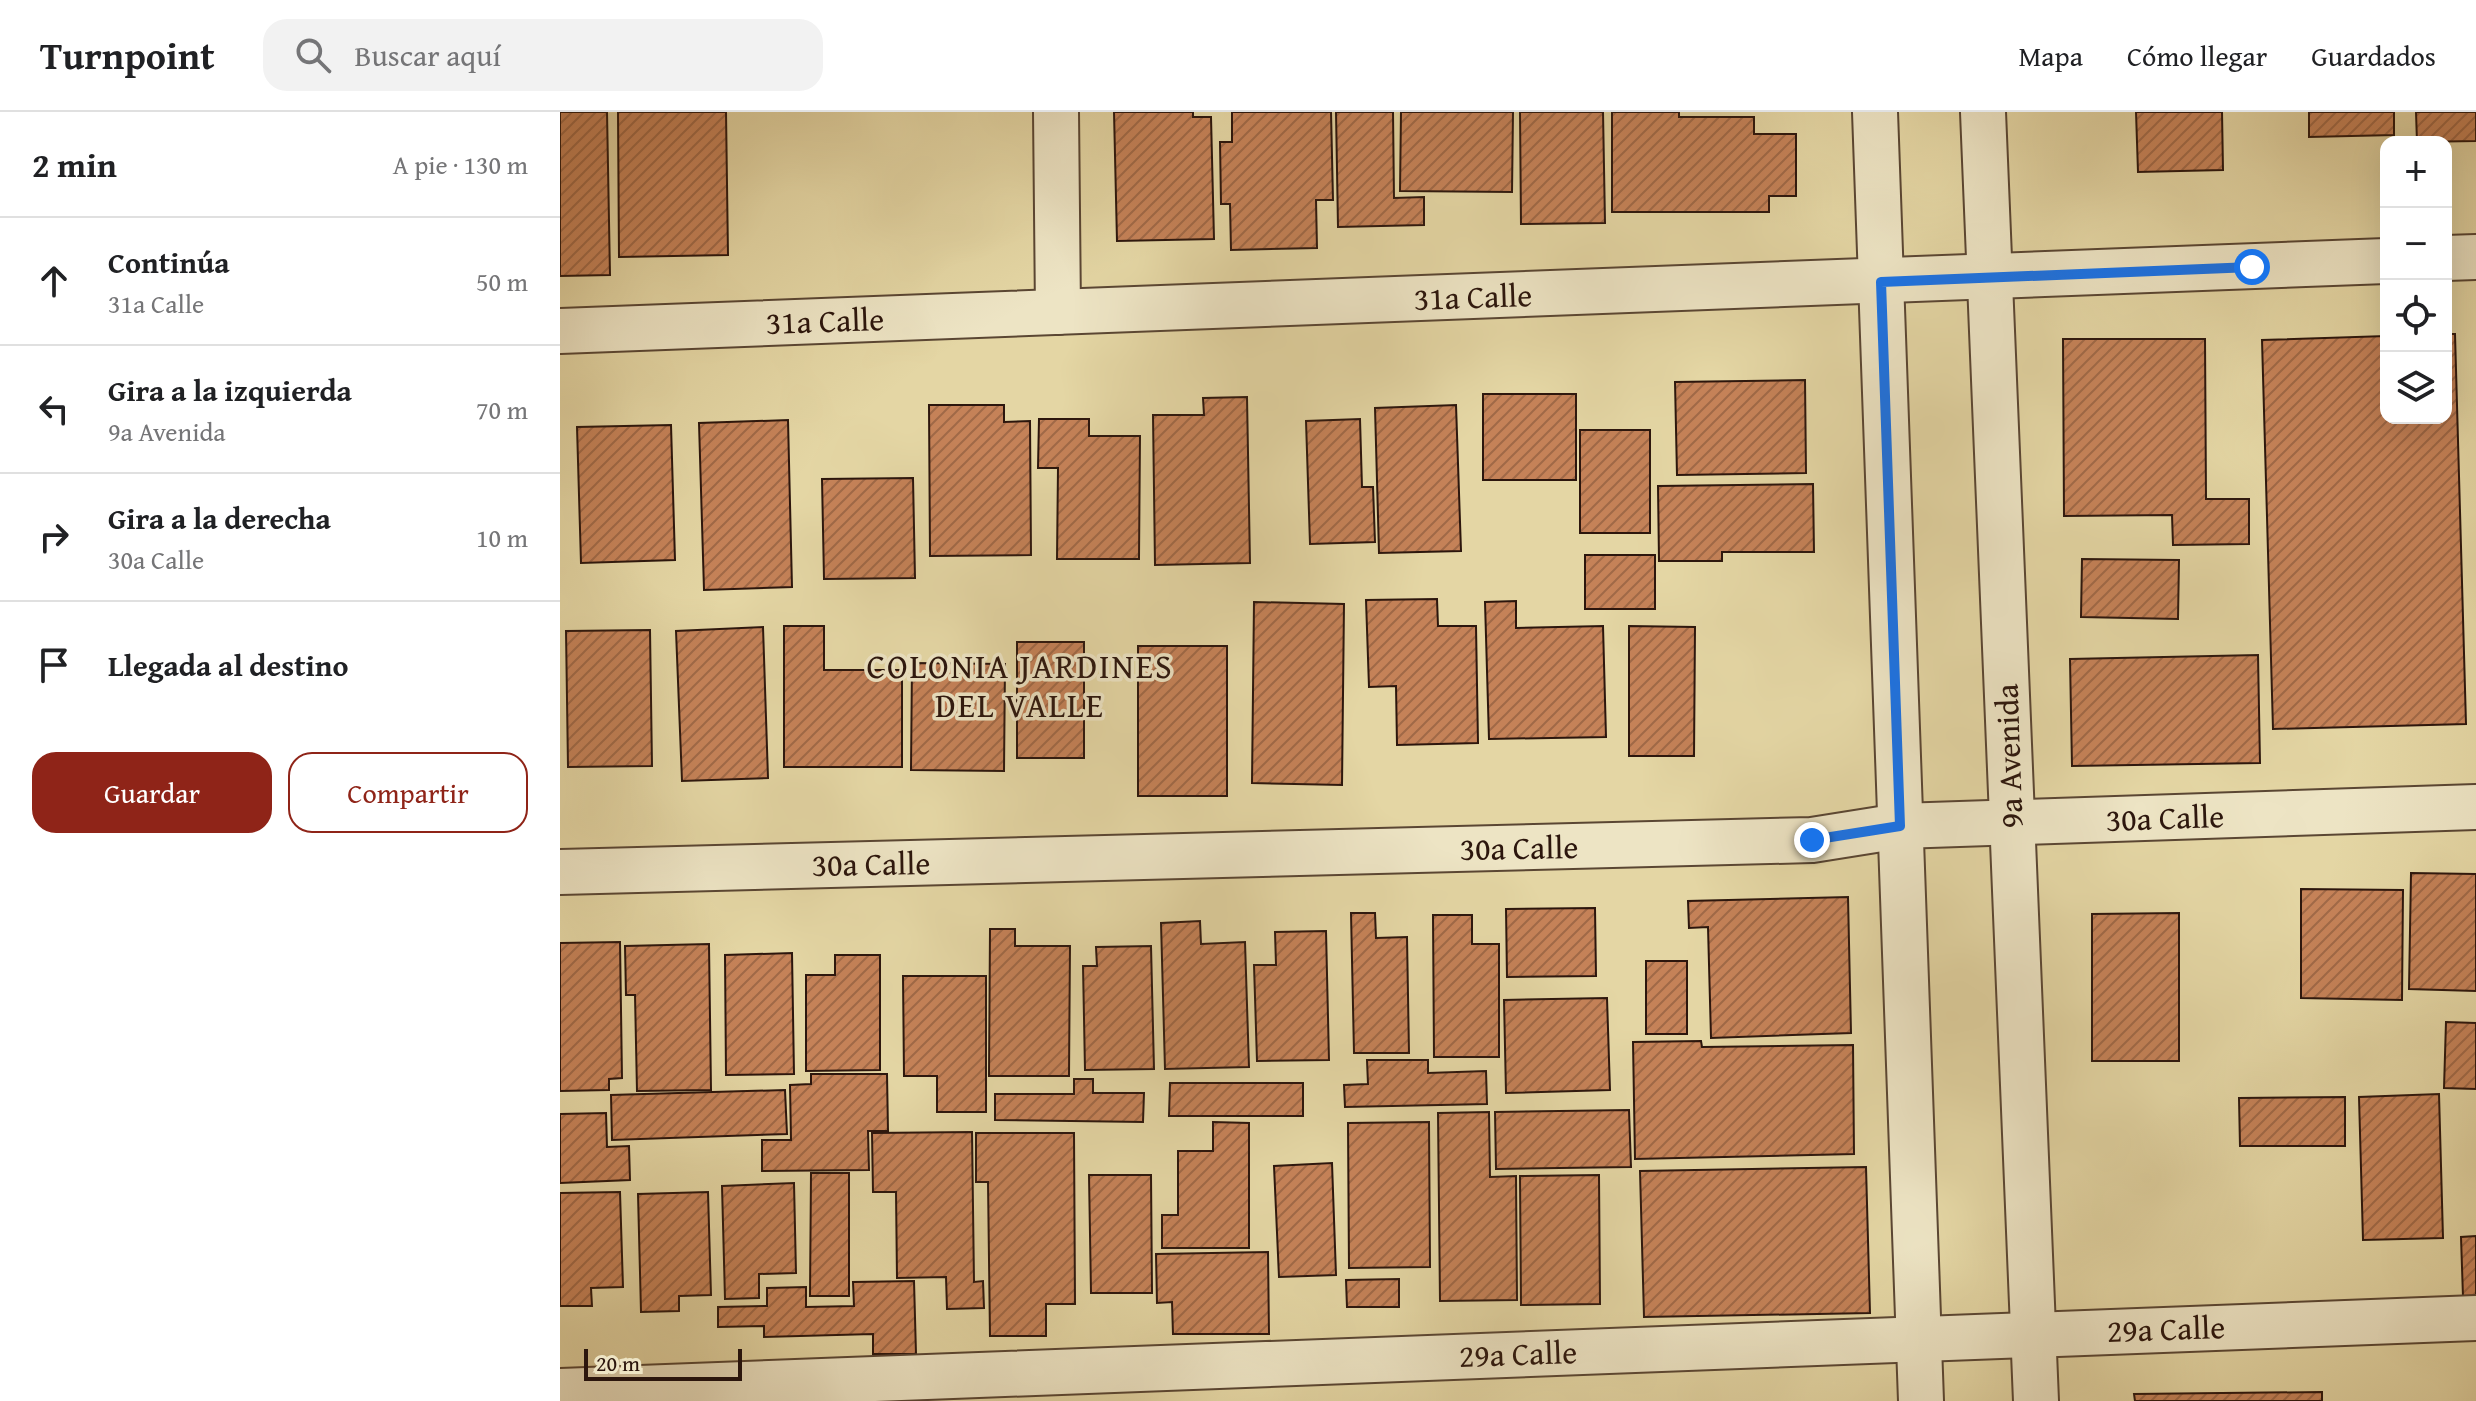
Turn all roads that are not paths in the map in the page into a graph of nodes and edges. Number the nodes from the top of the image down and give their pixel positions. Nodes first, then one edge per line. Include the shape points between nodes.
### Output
1 (1056, 112) edge
2 (1875, 112) edge
3 (1983, 112) edge
4 (2476, 257) edge
5 (2452, 258) edge
6 (2380, 261) edge
7 (1989, 278) junction
8 (1881, 282) junction
9 (1058, 312) junction
10 (560, 331) edge
11 (2476, 807) edge
12 (2012, 822) junction
13 (1900, 826) junction
14 (560, 872) edge
15 (2476, 1318) edge
16 (2033, 1334) junction
17 (1919, 1339) junction
18 (560, 1391) edge
19 (1921, 1401) edge
20 (2036, 1401) edge

1 - 9 street
2 - 8 street
3 - 7 street, 9a Avenida
4 - 5 street
6 - 7 street, 31a Calle
7 - 8 street, 31a Calle
7 - 12 street, 9a Avenida
8 - 9 street, 31a Calle
8 - 13 street
9 - 10 street, 31a Calle
11 - 12 street, 30a Calle
12 - 13 street, 30a Calle
12 - 16 street, 9a Avenida
13 - 14 street, 30a Calle via 1812,840
13 - 17 street
15 - 16 street, 29a Calle
16 - 17 street, 29a Calle
16 - 20 street, 9a Avenida
17 - 18 street, 29a Calle
17 - 19 street

